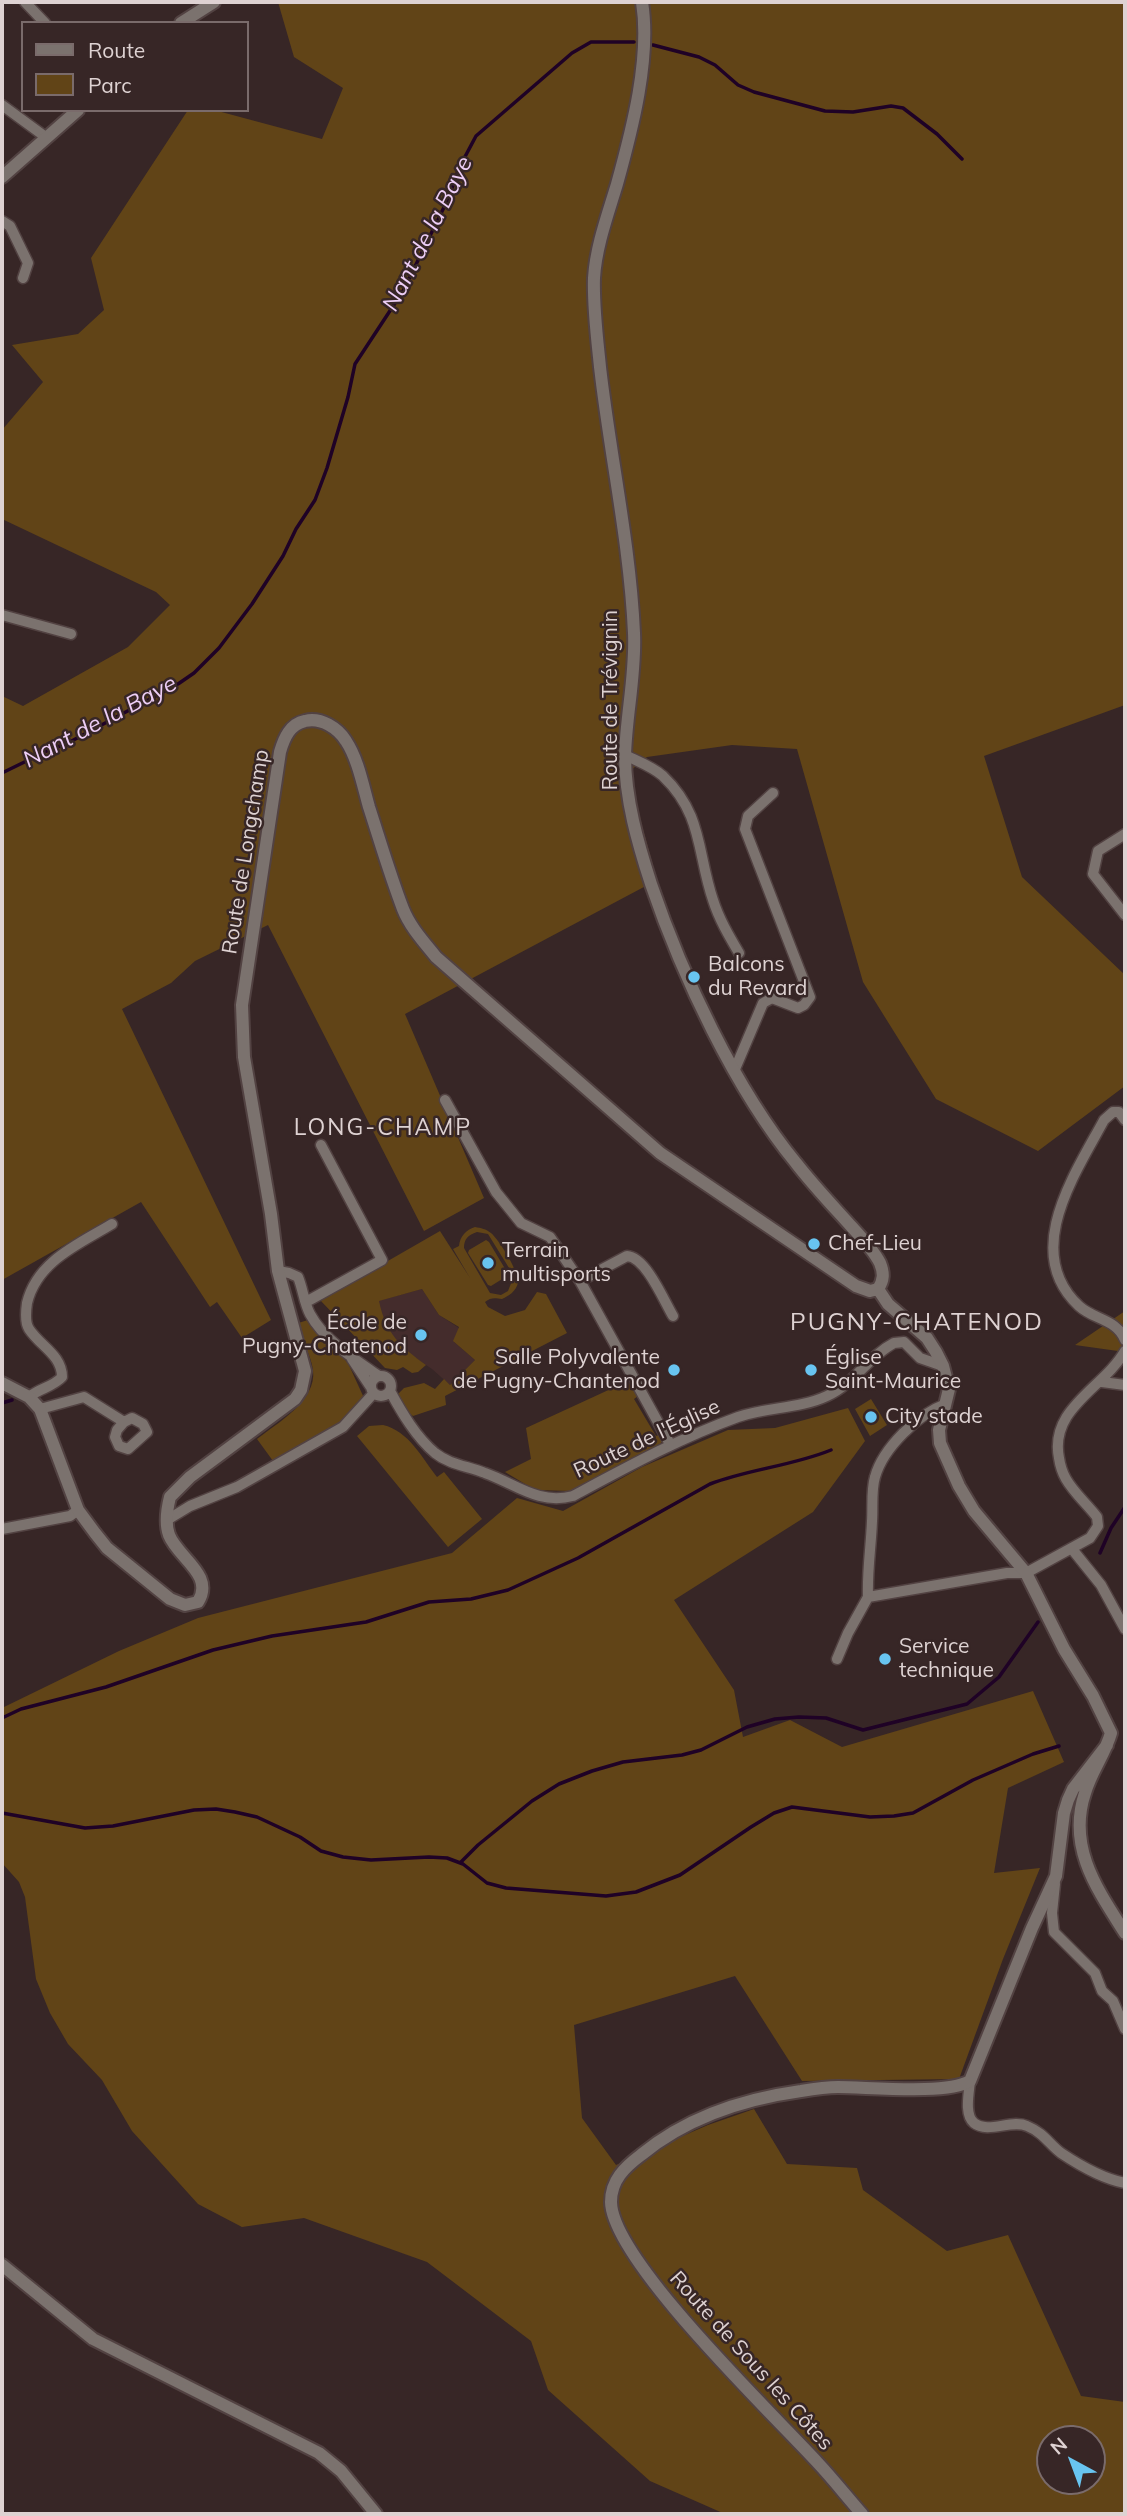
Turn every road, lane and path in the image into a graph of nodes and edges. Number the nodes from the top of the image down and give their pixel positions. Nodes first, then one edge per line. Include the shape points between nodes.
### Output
1 (25, 2) edge
2 (214, 2) edge
3 (642, 2) edge
4 (43, 21) edge
5 (184, 21) edge
6 (2, 105) edge
7 (76, 112) edge
8 (47, 138) junction
9 (2, 177) edge
10 (2, 221) edge
11 (23, 278) dead end
12 (2, 615) edge
13 (71, 634) dead end
14 (625, 755) junction
15 (773, 793) dead end
16 (1125, 834) edge
17 (1125, 915) edge
18 (739, 953) dead end
19 (735, 1069) junction
20 (446, 1100) dead end
21 (1125, 1120) edge
22 (321, 1145) dead end
23 (112, 1224) dead end
24 (280, 1277) junction
25 (580, 1281) junction
26 (878, 1289) junction
27 (306, 1302) junction
28 (673, 1317) dead end
29 (1125, 1340) edge
30 (1125, 1351) edge
31 (350, 1356) junction
32 (943, 1366) junction
33 (379, 1376) junction
34 (1102, 1382) junction
35 (2, 1383) edge
36 (1125, 1385) edge
37 (379, 1392) junction
38 (29, 1397) junction
39 (946, 1404) junction
40 (40, 1409) junction
41 (124, 1422) dead end
42 (670, 1444) junction
43 (78, 1510) junction
44 (167, 1520) junction
45 (2, 1529) edge
46 (1072, 1549) junction
47 (1026, 1573) junction
48 (868, 1597) junction
49 (1125, 1629) edge
50 (837, 1659) dead end
51 (1107, 1745) junction
52 (1056, 1876) junction
53 (1125, 1933) edge
54 (1125, 2029) edge
55 (970, 2081) junction
56 (1125, 2183) edge
57 (2, 2265) edge
58 (376, 2514) edge
59 (862, 2514) edge

1 - 4 street
2 - 5 street
3 - 14 street, Route de Trévignin via 645,26 632,130 594,275 602,383 634,635
6 - 8 street
7 - 8 street
8 - 9 street
10 - 11 street via 10,226 28,262
12 - 13 street
14 - 18 street via 662,775 690,811 712,897
14 - 19 street, Route de Trévignin via 626,784 651,884 693,990
15 - 19 street via 748,816 745,828 810,997 798,1008 772,998 763,1003
16 - 17 street via 1098,851 1093,874
19 - 26 street, Route de Trévignin via 795,1163 873,1251 883,1273
20 - 25 street via 496,1192 521,1223 550,1237
21 - 29 street via 1113,1112 1104,1120 1066,1194 1054,1236 1063,1289 1083,1310 1120,1329
22 - 27 street via 382,1260
23 - 38 street via 56,1258 30,1290 28,1328 62,1367 62,1377
24 - 26 street, Route de Longchamp via 244,1057 242,1005 283,740 295,725 319,720 335,729 350,748 405,913 436,957 660,1153 856,1286
24 - 27 street via 289,1273 298,1277
24 - 44 street, Route de Longchamp via 305,1371 302,1390 176,1490 170,1497
25 - 28 street via 633,1256 644,1266
25 - 42 street
26 - 32 street via 927,1339
27 - 31 street via 324,1333
30 - 34 street
31 - 33 street
31 - 37 street
32 - 39 street via 949,1389
32 - 42 street, Route de l'Église via 920,1358 904,1342 894,1343 829,1396 741,1416
33 - 37 street via 373,1380
33 - 37 street via 390,1382
34 - 36 street
34 - 46 street via 1074,1406 1060,1428 1058,1453 1063,1475 1098,1521 1095,1534
35 - 38 street
37 - 42 street, Route de l'Église via 443,1459 548,1498 573,1496
37 - 44 street via 343,1426 237,1487
38 - 40 street
39 - 47 street via 940,1443 959,1486
39 - 48 street via 919,1419 894,1443 874,1477
40 - 41 street via 84,1397
40 - 43 street
43 - 44 street via 107,1548 170,1599 191,1605 201,1597 202,1582 170,1538
43 - 45 street via 71,1516
46 - 47 street
46 - 49 street via 1101,1585
47 - 48 street
47 - 51 street via 1111,1733
48 - 50 street
51 - 52 street via 1068,1800
51 - 53 street via 1078,1818 1081,1851
52 - 54 street via 1054,1932 1096,1973
52 - 55 street
55 - 56 street via 969,2116 974,2123 1029,2127 1046,2137 1058,2152
55 - 59 street, Route de Sous les Côtes via 922,2089 836,2087 737,2105 662,2138 628,2165 613,2190 611,2203 619,2229 646,2272
57 - 58 street via 93,2339 319,2453 341,2471

